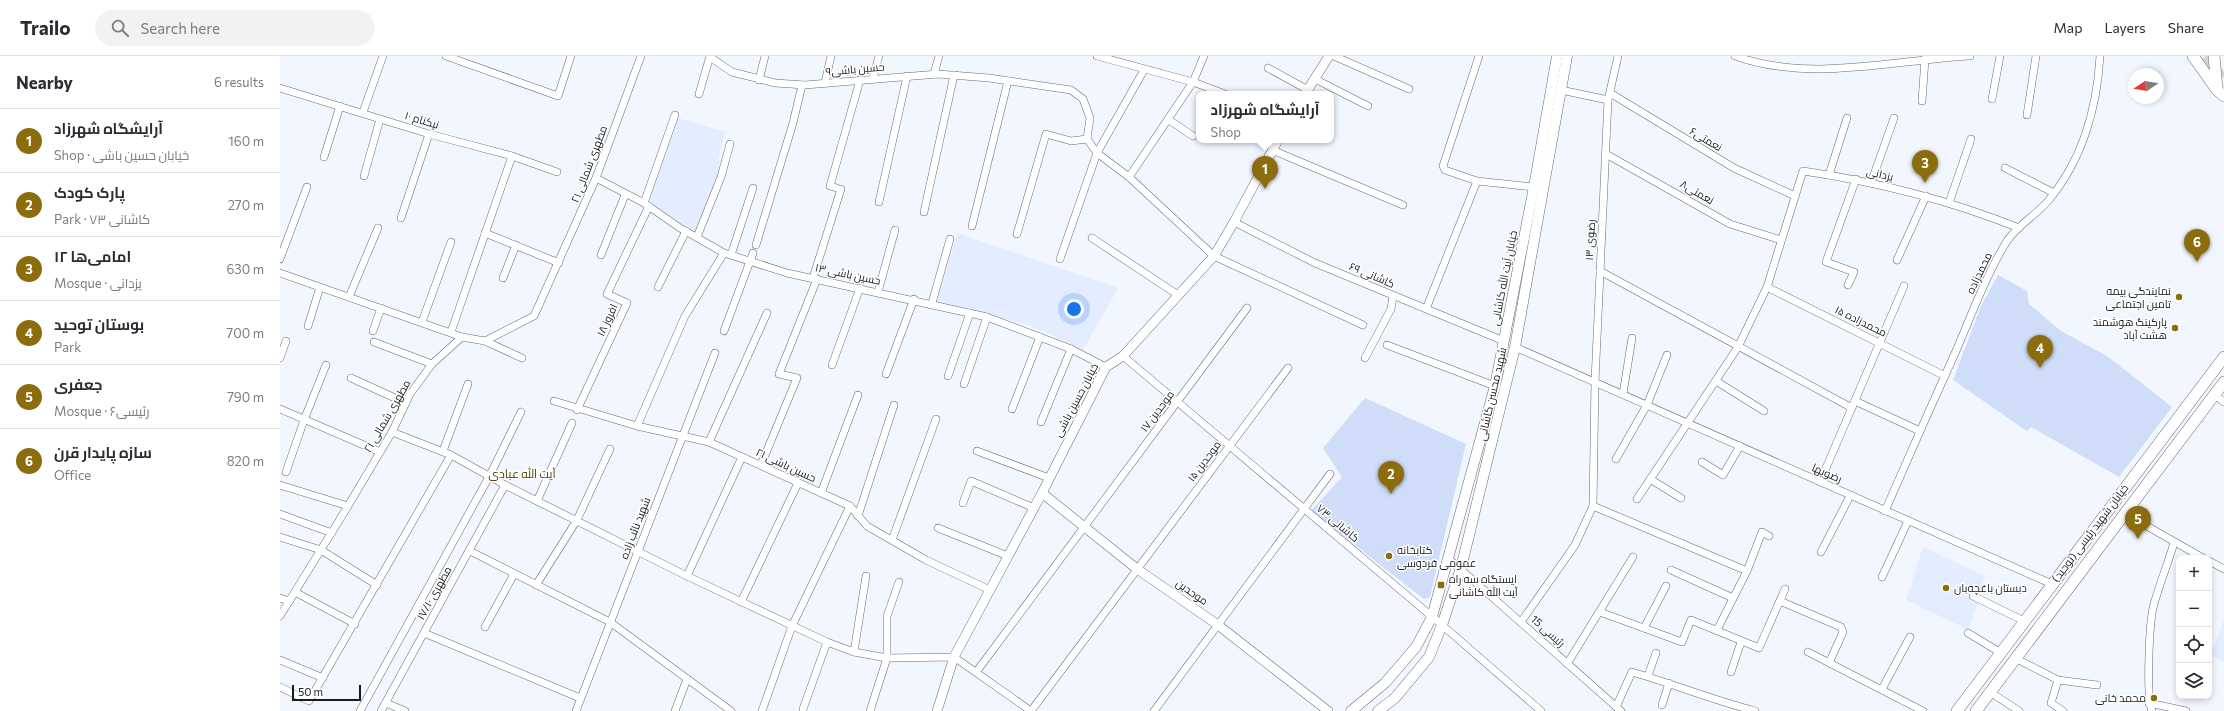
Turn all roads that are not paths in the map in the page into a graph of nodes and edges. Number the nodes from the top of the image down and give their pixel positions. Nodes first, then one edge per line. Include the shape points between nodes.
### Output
1 (383, 56) edge
2 (446, 56) edge
3 (571, 56) edge
4 (641, 56) edge
5 (766, 56) edge
6 (831, 56) edge
7 (879, 56) edge
8 (939, 56) edge
9 (1097, 56) edge
10 (1204, 56) edge
11 (1329, 56) edge
12 (1334, 56) edge
13 (1479, 56) edge
14 (1557, 56) edge
15 (1567, 56) edge
16 (1618, 56) edge
17 (1735, 56) edge
18 (1970, 56) edge
19 (2000, 56) edge
20 (2036, 56) edge
21 (2100, 56) edge
22 (2193, 56) edge
23 (2214, 56) edge
24 (710, 57) edge
25 (1925, 60) junction
26 (1268, 68) dead end
27 (1144, 70) junction
28 (934, 74) junction
29 (907, 76) junction
30 (954, 76) junction
31 (873, 78) junction
32 (1315, 79) junction
33 (759, 80) junction
34 (860, 80) junction
35 (1008, 81) junction
36 (1194, 82) junction
37 (825, 83) junction
38 (802, 85) junction
39 (280, 88) edge
40 (1409, 89) dead end
41 (1561, 90) junction
42 (1217, 91) edge
43 (1305, 91) edge
44 (1308, 91) edge
45 (2220, 93) edge
46 (699, 94) dead end
47 (1609, 97) junction
48 (1992, 99) dead end
49 (1922, 101) dead end
50 (340, 106) junction
51 (1368, 106) dead end
52 (363, 112) junction
53 (675, 115) dead end
54 (2027, 115) dead end
55 (1847, 118) dead end
56 (1894, 118) dead end
57 (380, 119) junction
58 (1169, 120) junction
59 (429, 134) junction
60 (1193, 136) dead end
61 (1087, 139) junction
62 (1971, 139) dead end
63 (1276, 143) edge
64 (730, 144) dead end
65 (1272, 150) junction
66 (1097, 153) junction
67 (1606, 154) junction
68 (512, 156) junction
69 (324, 157) dead end
70 (2005, 168) dead end
71 (557, 172) dead end
72 (1829, 175) junction
73 (364, 176) dead end
74 (1129, 177) junction
75 (596, 178) junction
76 (1856, 179) junction
77 (1477, 181) junction
78 (1871, 183) junction
79 (307, 187) dead end
80 (1534, 187) junction
81 (753, 188) dead end
82 (2054, 193) junction
83 (625, 195) junction
84 (1795, 196) junction
85 (1926, 196) junction
86 (879, 202) dead end
87 (1949, 203) junction
88 (646, 204) junction
89 (1402, 205) dead end
90 (924, 212) dead end
91 (401, 218) dead end
92 (1234, 222) junction
93 (972, 226) dead end
94 (378, 228) dead end
95 (2020, 228) junction
96 (895, 230) dead end
97 (686, 231) junction
98 (485, 233) junction
99 (1017, 234) dead end
100 (697, 237) junction
101 (1092, 238) dead end
102 (950, 239) dead end
103 (1781, 240) junction
104 (450, 242) dead end
105 (516, 245) junction
106 (756, 245) dead end
107 (753, 253) dead end
108 (727, 254) junction
109 (601, 255) dead end
110 (1214, 256) junction
111 (280, 259) edge
112 (1060, 259) dead end
113 (1898, 260) dead end
114 (751, 261) junction
115 (559, 263) junction
116 (1600, 271) junction
117 (280, 273) edge
118 (503, 278) dead end
119 (815, 278) junction
120 (1848, 285) dead end
121 (1904, 286) dead end
122 (320, 287) junction
123 (658, 287) dead end
124 (1767, 287) junction
125 (860, 288) junction
126 (878, 292) junction
127 (1178, 295) junction
128 (1393, 296) junction
129 (349, 297) junction
130 (914, 300) junction
131 (932, 303) junction
132 (381, 308) junction
133 (1247, 308) dead end
134 (1426, 309) junction
135 (970, 312) junction
136 (767, 313) dead end
137 (987, 317) junction
138 (422, 322) junction
139 (1363, 325) dead end
140 (308, 326) dead end
141 (373, 331) dead end
142 (724, 331) dead end
143 (451, 332) junction
144 (462, 337) junction
145 (1040, 337) junction
146 (1632, 338) dead end
147 (286, 341) dead end
148 (485, 341) junction
149 (1504, 341) junction
150 (374, 342) dead end
151 (1880, 342) junction
152 (1387, 345) dead end
153 (1515, 346) junction
154 (1738, 347) junction
155 (1071, 349) junction
156 (716, 353) dead end
157 (1666, 355) dead end
158 (1123, 356) junction
159 (2224, 357) edge
160 (280, 358) edge
161 (522, 358) dead end
162 (1365, 358) dead end
163 (432, 364) junction
164 (326, 365) dead end
165 (832, 365) dead end
166 (1106, 367) junction
167 (1288, 368) dead end
168 (886, 374) dead end
169 (948, 376) dead end
170 (1945, 376) junction
171 (351, 378) dead end
172 (1716, 380) junction
173 (1594, 381) junction
174 (2224, 382) edge
175 (468, 384) dead end
176 (964, 384) dead end
177 (1494, 386) junction
178 (1623, 394) junction
179 (2214, 394) junction
180 (858, 395) dead end
181 (554, 401) dead end
182 (1177, 402) junction
183 (2224, 402) edge
184 (406, 403) junction
185 (1853, 404) junction
186 (894, 405) dead end
187 (1647, 405) junction
188 (280, 409) edge
189 (1012, 409) dead end
190 (578, 410) junction
191 (1764, 411) dead end
192 (521, 412) dead end
193 (936, 419) dead end
194 (304, 420) junction
195 (1041, 422) dead end
196 (572, 423) dead end
197 (1688, 423) junction
198 (637, 426) junction
199 (1920, 431) junction
200 (392, 432) junction
201 (683, 436) junction
202 (709, 442) junction
203 (1229, 446) junction
204 (1740, 446) junction
205 (610, 448) dead end
206 (443, 451) junction
207 (977, 451) dead end
208 (380, 452) junction
209 (451, 455) junction
210 (742, 457) junction
211 (1616, 459) dead end
212 (1702, 462) dead end
213 (761, 465) junction
214 (286, 472) dead end
215 (1330, 474) dead end
216 (490, 475) junction
217 (1049, 478) junction
218 (1650, 479) junction
219 (1820, 482) junction
220 (798, 483) junction
221 (280, 485) edge
222 (505, 485) junction
223 (821, 493) junction
224 (1042, 493) junction
225 (1850, 496) junction
226 (1681, 498) dead end
227 (1637, 499) dead end
228 (538, 501) junction
229 (962, 503) dead end
230 (348, 506) junction
231 (850, 506) junction
232 (1593, 506) junction
233 (1034, 508) junction
234 (1304, 508) junction
235 (1885, 511) junction
236 (2124, 513) junction
237 (280, 514) edge
238 (858, 516) junction
239 (577, 520) junction
240 (1908, 521) junction
241 (1084, 527) junction
242 (938, 528) dead end
243 (332, 533) junction
244 (1768, 536) dead end
245 (280, 538) edge
246 (892, 540) junction
247 (2174, 543) junction
248 (321, 550) junction
249 (638, 550) junction
250 (470, 551) junction
251 (1821, 552) dead end
252 (2197, 555) edge
253 (1008, 556) junction
254 (1634, 557) dead end
255 (1448, 558) junction
256 (2212, 563) edge
257 (1461, 568) junction
258 (1137, 569) junction
259 (2224, 569) edge
260 (1671, 570) dead end
261 (1747, 571) junction
262 (514, 574) junction
263 (687, 576) junction
264 (866, 576) dead end
265 (1882, 577) dead end
266 (899, 582) dead end
267 (377, 584) junction
268 (2052, 584) junction
269 (536, 585) junction
270 (1666, 586) dead end
271 (1785, 589) dead end
272 (990, 590) junction
273 (295, 592) junction
274 (1973, 596) dead end
275 (280, 598) edge
276 (1733, 598) junction
277 (290, 601) junction
278 (1780, 601) junction
279 (741, 602) junction
280 (1600, 612) junction
281 (280, 616) edge
282 (1432, 617) junction
283 (610, 622) junction
284 (1521, 622) junction
285 (2026, 622) junction
286 (354, 624) junction
287 (1218, 625) junction
288 (1442, 625) junction
289 (792, 626) junction
290 (485, 627) dead end
291 (1644, 628) junction
292 (1717, 630) junction
293 (424, 633) junction
294 (1968, 633) dead end
295 (1910, 637) dead end
296 (827, 642) junction
297 (1741, 642) junction
298 (854, 652) junction
299 (1808, 652) dead end
300 (1656, 653) dead end
301 (2001, 653) junction
302 (954, 657) junction
303 (887, 658) junction
304 (2015, 658) junction
305 (280, 660) edge
306 (1829, 663) junction
307 (1567, 664) junction
308 (977, 671) junction
309 (1731, 672) dead end
310 (1648, 676) junction
311 (323, 678) junction
312 (687, 679) junction
313 (2058, 680) junction
314 (1669, 683) junction
315 (2097, 685) dead end
316 (280, 687) edge
317 (1882, 690) junction
318 (1990, 692) junction
319 (580, 698) junction
320 (386, 703) junction
321 (2149, 703) junction
322 (1662, 705) dead end
323 (803, 709) dead end
324 (1619, 709) edge
325 (1737, 709) edge
326 (360, 711) edge
327 (382, 711) edge
328 (405, 711) edge
329 (576, 711) edge
330 (675, 711) edge
331 (731, 711) edge
332 (762, 711) edge
333 (870, 711) edge
334 (937, 711) edge
335 (1031, 711) edge
336 (1154, 711) edge
337 (1328, 711) edge
338 (1351, 711) edge
339 (1378, 711) edge
340 (1541, 711) edge
341 (1755, 711) edge
342 (1923, 711) edge
343 (1958, 711) edge
344 (1976, 711) edge
345 (2019, 711) edge
346 (2063, 711) edge
347 (2152, 711) edge
348 (2186, 711) edge

1 - 52 street
2 - 3 street via 558,96
4 - 75 street, مطهری شمالی ۲۱
5 - 33 street
6 - 37 street
7 - 31 street
8 - 28 street
9 - 27 street
10 - 36 street
11 - 32 street
12 - 40 street
13 - 77 street via 1443,166 1445,170
14 - 80 main road, خیابان آیت الله کاشانی
15 - 41 main road, شهید محسن کاشانی
16 - 47 street, رضوی ۱۳
17 - 25 street via 1780,66 1829,70
18 - 25 street
19 - 48 street
20 - 54 street
21 - 82 street, محمدزاده via 2099,77 2088,126 2068,172
22 - 45 main road
23 - 45 main road
24 - 33 street, حسین باشی۹ via 732,72
24 - 46 street
25 - 49 street
26 - 43 street
27 - 36 street
27 - 66 street
28 - 29 street, حسین باشی۹
28 - 30 street, حسین باشی۹
29 - 31 street, حسین باشی۹
29 - 86 street
30 - 35 street, حسین باشی۹
30 - 90 street
31 - 34 street, حسین باشی۹
32 - 44 street
32 - 51 street
33 - 38 street, حسین باشی۹
34 - 37 street, حسین باشی۹
34 - 119 street
35 - 61 street, حسین باشی۹ via 1070,90 1083,98 1090,118
35 - 93 street
36 - 42 street
36 - 58 street
37 - 38 street, حسین باشی۹
38 - 106 street
39 - 50 street, نیکنام ۱۰
41 - 47 street, نعمتی۶
41 - 153 main road, شهید محسن کاشانی
47 - 67 street, رضوی ۱۳
47 - 84 street, نعمتی۶ via 1734,168
50 - 52 street, نیکنام ۱۰
50 - 69 street
52 - 57 street, نیکنام ۱۰
53 - 88 street
55 - 72 street
56 - 78 street
57 - 59 street, نیکنام ۱۰
57 - 73 street
58 - 60 street
58 - 74 street
59 - 68 street, نیکنام ۱۰
59 - 91 street
61 - 66 street
61 - 99 street via 1071,141 1046,134
62 - 87 street
63 - 65 street, خیابان حسین باشی
64 - 100 street
65 - 89 street
65 - 92 street, خیابان حسین باشی
66 - 74 street
66 - 112 street
67 - 103 street, نعمتی۸ via 1730,224
67 - 116 street, رضوی ۱۳
68 - 71 street, نیکنام ۱۰
68 - 98 street
70 - 82 street
72 - 76 street, یزدانی
72 - 84 street, یزدانی via 1803,171
74 - 110 street
75 - 83 street, حسین باشی ۱۳
75 - 115 street, مطهری شمالی ۲۱
76 - 78 street, یزدانی
76 - 120 street via 1826,262 1854,272
77 - 80 street
77 - 134 street
78 - 85 street, یزدانی
79 - 111 street
80 - 149 main road, خیابان آیت الله کاشانی
81 - 108 street
82 - 95 street, محمدزاده
83 - 88 street, حسین باشی ۱۳
83 - 109 street
84 - 103 street
85 - 87 street, یزدانی
85 - 113 street
87 - 95 street, یزدانی via 1970,208
88 - 97 street, حسین باشی ۱۳
88 - 190 street, افروز ۱۸ via 607,294 627,303
92 - 110 street, خیابان حسین باشی
92 - 128 street, کاشانی ۶۹ via 1315,263
94 - 129 street
95 - 170 street, محمدزاده via 2007,240 1976,303
96 - 126 street
97 - 100 street, حسین باشی ۱۳
97 - 123 street
98 - 105 street
98 - 143 street
100 - 108 street, حسین باشی ۱۳
101 - 127 street
102 - 131 street
103 - 124 street
104 - 138 street
105 - 115 street
105 - 118 street
107 - 114 street
108 - 114 street, حسین باشی ۱۳
108 - 198 street via 685,316
110 - 127 street, خیابان حسین باشی
110 - 139 street
114 - 119 street, حسین باشی ۱۳
114 - 142 street
115 - 148 street, مطهری شمالی ۲۱ via 534,316
116 - 154 street
116 - 173 street, رضوی ۱۳
117 - 122 street
119 - 125 street, حسین باشی ۱۳
119 - 213 street via 779,374 797,378
121 - 151 street
122 - 129 street
122 - 140 street
124 - 151 street, محمدزاده ۱۵
124 - 154 street
125 - 126 street, حسین باشی ۱۳
125 - 165 street
126 - 130 street, حسین باشی ۱۳
127 - 158 street, خیابان حسین باشی
128 - 134 street, کاشانی ۶۹
128 - 162 street via 1391,310
129 - 132 street
130 - 131 street, حسین باشی ۱۳
130 - 168 street
131 - 135 street, حسین باشی ۱۳
132 - 138 street
132 - 141 street
133 - 182 street, موحدین ۱۷
134 - 149 street, کاشانی ۶۹
135 - 137 street, حسین باشی ۱۳
135 - 169 street
136 - 202 street
137 - 145 street, حسین باشی ۱۳
137 - 176 street
138 - 143 street
143 - 144 street
144 - 148 street
144 - 163 street, مطهری شمالی ۲۱
145 - 155 street, حسین باشی ۱۳
145 - 189 street
146 - 178 street
147 - 160 street
148 - 161 street
149 - 153 main road
149 - 177 main road, خیابان آیت الله کاشانی
150 - 163 street
151 - 170 street, محمدزاده ۱۵
151 - 185 street
152 - 177 street
153 - 173 street, رضویها
153 - 257 main road, شهید محسن کاشانی
154 - 172 street
154 - 185 street
155 - 166 street, حسین باشی ۱۳
155 - 195 street
156 - 201 street, شهید نائب زاده
157 - 187 street
158 - 166 street, خیابان حسین باشی
158 - 182 street, کاشانی ۷۳
159 - 268 main road, خیابان شهید رئیسی (توحید)
163 - 184 street, مطهری شمالی ۲۱
164 - 194 street
166 - 217 street, خیابان حسین باشی
167 - 203 street, موحدین ۱۵
170 - 199 street, محمدزاده
171 - 184 street
172 - 191 street
172 - 197 street
173 - 178 street, رضویها
173 - 232 street, رضوی ۱۳
174 - 179 main road, خیابان شهید رئیسی (توحید)
175 - 206 street
177 - 255 main road, خیابان آیت الله کاشانی
178 - 187 street, رضویها
179 - 183 street
179 - 236 main road, خیابان شهید رئیسی (توحید)
180 - 223 street
181 - 190 street, حسین باشی ۲۱
182 - 203 street, کاشانی ۷۳
182 - 241 street, موحدین ۱۷
184 - 200 street, مطهری شمالی ۲۱
185 - 199 street
185 - 219 street
186 - 238 street
187 - 197 street, رضویها
187 - 211 street
188 - 194 street
190 - 198 street, حسین باشی ۲۱
192 - 216 street
193 - 246 street
194 - 208 street
194 - 214 street
196 - 228 street
197 - 204 street, رضویها
197 - 218 street
198 - 201 street, حسین باشی ۲۱
199 - 235 street, محمدزاده
200 - 206 street
200 - 208 street, مطهری شمالی ۲۱
201 - 202 street, حسین باشی ۲۱
201 - 249 street, شهید نائب زاده
202 - 210 street, حسین باشی ۲۱
203 - 234 street, کاشانی ۷۳
203 - 258 street, موحدین ۱۵
204 - 212 street via 1723,475
204 - 219 street, رضویها
205 - 239 street
206 - 209 street
207 - 217 street
208 - 230 street, مطهری شمالی ۲۱
209 - 216 street
209 - 267 street
210 - 213 street, حسین باشی ۲۱
210 - 263 street
213 - 220 street, حسین باشی ۲۱
215 - 234 street
216 - 222 street
216 - 326 street
217 - 224 street, خیابان حسین باشی
218 - 226 street
218 - 227 street
219 - 225 street, رضویها
220 - 223 street, حسین باشی ۲۱
220 - 279 street
221 - 230 street
222 - 228 street
222 - 250 street, مطهری ۱۷/۱۰
223 - 231 street, حسین باشی ۲۱
224 - 233 street, خیابان حسین باشی
224 - 241 street, موحدین
225 - 235 street, رضویها
225 - 251 street
228 - 239 street
229 - 233 street via 971,481
230 - 243 street, مطهری شمالی ۲۱
231 - 238 street, حسین باشی ۲۱
231 - 289 street
232 - 261 street
232 - 284 street via 1575,545
233 - 253 street, خیابان حسین باشی
234 - 282 street, کاشانی ۷۳
234 - 287 street
235 - 240 street, رضویها
236 - 247 street
236 - 304 main road, خیابان شهید رئیسی (توحید)
237 - 243 street
238 - 246 street, حسین باشی ۲۱ via 867,526
239 - 249 street
239 - 269 street
240 - 265 street
240 - 268 street, رضویها
241 - 258 street, موحدین
241 - 308 street, موحدین ۱۷
242 - 253 street
243 - 248 street, مطهری شمالی ۲۱
244 - 261 street via 1762,532
245 - 248 street
246 - 272 street, حسین باشی ۲۱ via 926,560
247 - 252 street
247 - 321 street via 2154,606 2149,658
248 - 267 street
248 - 273 street, مطهری شمالی ۲۱
249 - 263 street
249 - 283 street, شهید نائب زاده
250 - 262 street
250 - 293 street, مطهری ۱۷/۱۰
253 - 272 street, خیابان حسین باشی
254 - 280 street
255 - 257 street, رئیسی 15
255 - 282 main road, خیابان آیت الله کاشانی
256 - 259 street
257 - 284 street, رئیسی 15
257 - 288 main road, شهید محسن کاشانی
258 - 287 street, موحدین
258 - 335 street, موحدین ۱۵
260 - 276 street
261 - 276 street
262 - 269 street
262 - 290 street
263 - 279 street
264 - 298 street
266 - 303 street via 887,616
267 - 286 street
268 - 285 main road, خیابان شهید رئیسی (توحید)
269 - 283 street
270 - 291 street
271 - 278 street
272 - 302 street, خیابان حسین باشی
273 - 277 street, مطهری شمالی ۲۱
273 - 286 street
274 - 285 street
275 - 277 street
276 - 292 street
277 - 281 street, مطهری شمالی ۲۱
278 - 297 street via 1759,648
278 - 306 street via 1841,627 1843,632
279 - 289 street
280 - 291 street
280 - 307 street
282 - 288 street, کاشانی ۷۳
282 - 338 main road via 1416,647 1385,683
283 - 312 street
283 - 319 street, شهید نائب زاده
284 - 307 street, رئیسی 15
285 - 301 main road, خیابان شهید رئیسی (توحید)
286 - 311 street
287 - 336 street
287 - 337 street, موحدین
288 - 339 main road, شهید محسن کاشانی via 1429,657 1395,698
288 - 340 street, کاشانی ۷۳
289 - 296 street
289 - 332 street
291 - 292 street via 1682,642 1691,620
292 - 297 street
293 - 319 street
293 - 320 street, مطهری ۱۷/۱۰
294 - 301 street
295 - 317 street
296 - 298 street
296 - 323 street
297 - 309 street
298 - 303 street
299 - 306 street
300 - 310 street
301 - 343 main road, خیابان شهید رئیسی (توحید)
302 - 303 street
302 - 308 street
302 - 334 street, خیابان حسین باشی
303 - 333 street
304 - 313 street
304 - 318 main road, خیابان شهید رئیسی (توحید)
305 - 311 street
306 - 317 street
307 - 324 street, رئیسی 15
308 - 335 street
310 - 314 street
310 - 324 street via 1632,672
311 - 316 street via 309,701
312 - 330 street
312 - 331 street
313 - 315 street
313 - 346 street via 2051,704
314 - 322 street
314 - 325 street
317 - 342 street
318 - 344 main road, خیابان شهید رئیسی (توحید)
318 - 345 street
319 - 329 street, شهید نائب زاده
320 - 327 street, مطهری ۱۷/۱۰
320 - 328 street
321 - 347 street
321 - 348 street
325 - 341 street

